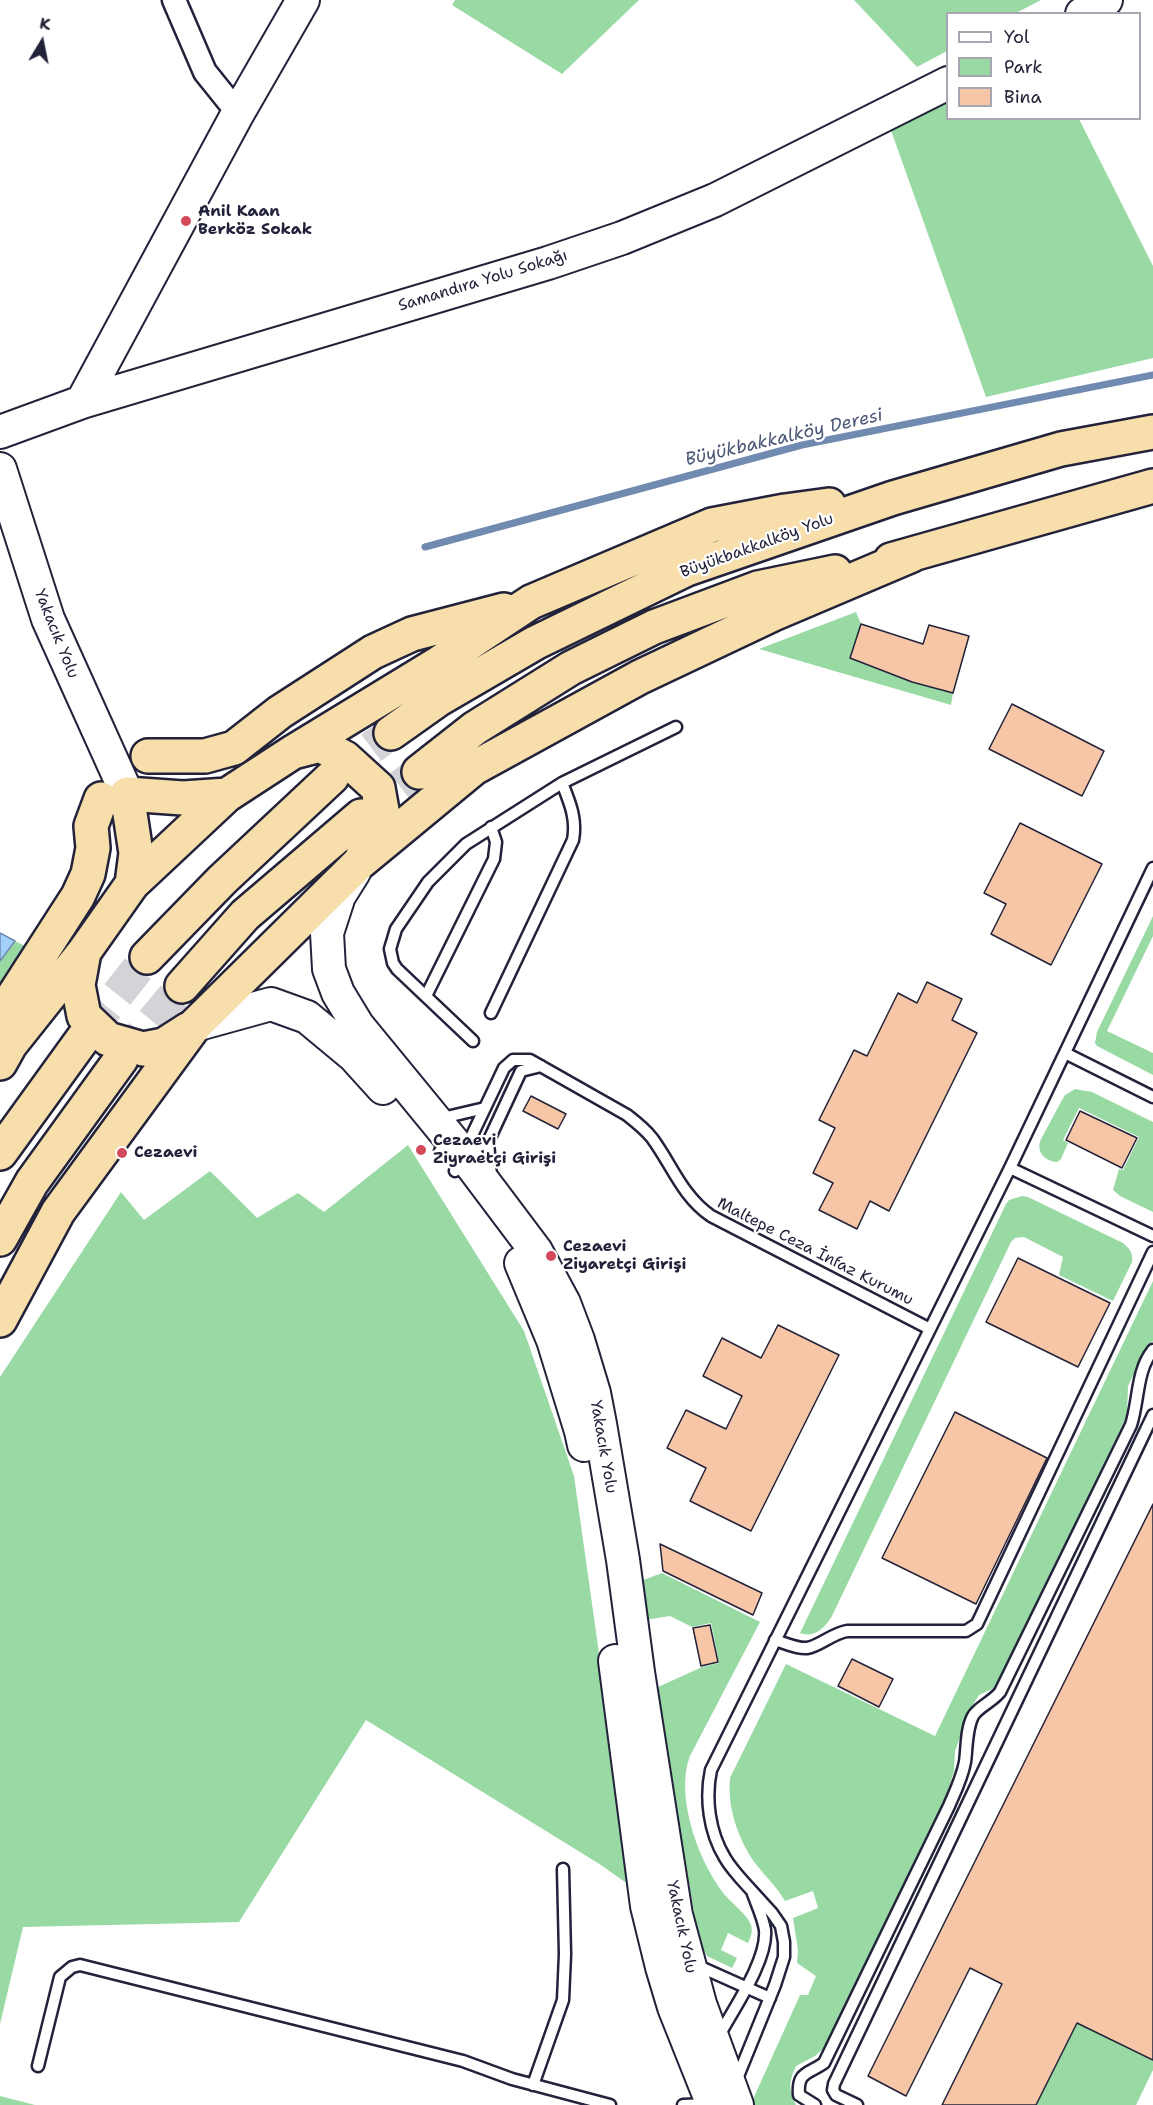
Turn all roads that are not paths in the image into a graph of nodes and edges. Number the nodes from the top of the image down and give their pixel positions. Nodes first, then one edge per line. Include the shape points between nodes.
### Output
1 (174, 0) edge
2 (303, 0) edge
3 (1106, 0) edge
4 (1085, 12) edge
5 (946, 84) edge
6 (238, 113) junction
7 (81, 402) junction
8 (0, 432) edge
9 (1153, 432) edge
10 (0, 469) edge
11 (1153, 486) edge
12 (893, 498) junction
13 (912, 555) junction
14 (531, 602) junction
15 (676, 727) dead end
16 (391, 733) tunnel mouth
17 (292, 752) junction
18 (148, 756) dead end
19 (419, 772) tunnel mouth
20 (332, 777) tunnel mouth
21 (562, 783) junction
22 (227, 795) junction
23 (114, 796) junction
24 (361, 816) tunnel mouth
25 (491, 827) junction
26 (359, 863) junction
27 (1153, 868) edge
28 (132, 884) junction
29 (84, 952) junction
30 (147, 957) tunnel mouth
31 (182, 986) tunnel mouth
32 (426, 996) junction
33 (491, 1013) dead end
34 (0, 1017) edge
35 (195, 1025) junction
36 (87, 1033) tunnel mouth
37 (473, 1041) dead end
38 (1065, 1053) junction
39 (121, 1059) tunnel mouth
40 (0, 1063) edge
41 (541, 1066) junction
42 (1153, 1097) edge
43 (485, 1108) junction
44 (434, 1119) junction
45 (0, 1153) edge
46 (462, 1154) junction
47 (1010, 1168) junction
48 (1153, 1236) edge
49 (0, 1239) edge
50 (1153, 1252) edge
51 (0, 1320) edge
52 (930, 1329) junction
53 (1153, 1350) edge
54 (1153, 1415) edge
55 (775, 1640) junction
56 (563, 1869) dead end
57 (752, 1891) junction
58 (687, 1962) junction
59 (746, 1987) junction
60 (770, 1998) junction
61 (714, 2045) junction
62 (38, 2066) dead end
63 (533, 2085) junction
64 (563, 2094) junction
65 (713, 2098) edge
66 (559, 2105) edge
67 (610, 2105) edge
68 (815, 2105) edge
69 (856, 2105) edge

1 - 6 street via 205,72
2 - 6 main road
3 - 4 main road
5 - 7 main road, Samandıra Yolu Sokağı via 715,200 622,238
6 - 7 main road
7 - 8 main road, Samandıra Yolu Sokağı
9 - 12 highway, Büyükbakkalköy Yolu via 1061,449
10 - 23 main road, Yakacık Yolu via 48,619
11 - 13 highway
12 - 14 highway via 785,510 712,525
12 - 16 highway, Büyükbakkalköy Yolu via 687,569 535,644 440,699
13 - 19 highway via 758,588 654,627 571,668 475,728
13 - 26 highway via 640,676 474,768
14 - 17 highway
14 - 18 highway via 412,634 373,652 280,712 234,748 205,756
15 - 21 lane
17 - 22 highway
17 - 26 highway via 320,745 345,758 378,788 382,816
20 - 30 highway
21 - 25 lane
21 - 33 lane via 574,815 573,840
22 - 23 highway
22 - 28 highway
23 - 28 highway via 136,853
23 - 34 highway via 92,826 88,874 78,896
24 - 31 highway via 245,915
25 - 32 lane via 496,842 494,859
25 - 32 lane via 466,843 428,882 393,935 393,963
26 - 35 highway
26 - 44 main road, Yakacık Yolu via 339,896 327,933 329,969 358,1026
27 - 38 lane
28 - 29 highway
29 - 35 highway via 78,985 84,1016 108,1039 143,1049 164,1045
29 - 40 highway
32 - 37 lane
35 - 46 main road, Yakacık Yolu via 272,1004 307,1017
35 - 51 highway via 58,1212
36 - 45 highway
38 - 42 lane
38 - 47 lane
39 - 49 highway via 32,1182
41 - 43 lane, Maltepe Ceza İnfaz Kurumu via 530,1060 508,1062
41 - 46 lane via 521,1071
41 - 52 lane, Maltepe Ceza İnfaz Kurumu via 641,1126 684,1191 711,1216
43 - 44 lane
43 - 46 lane, Maltepe Ceza İnfaz Kurumu
44 - 46 main road, Yakacık Yolu
46 - 58 main road, Yakacık Yolu via 536,1251 564,1302 594,1393 676,1915
46 - 65 main road, Yakacık Yolu via 514,1248 544,1314 581,1431 647,1906 674,2007
47 - 48 lane
47 - 52 lane
50 - 55 lane via 977,1624 966,1631 847,1631 804,1648
52 - 55 lane
53 - 68 lane via 1139,1381 1131,1425 1005,1681 994,1701 973,1715 965,1764 939,1827 824,2063 800,2079 799,2095
54 - 69 lane via 834,2084 836,2095
55 - 57 lane via 720,1750 708,1786 716,1838 724,1857
56 - 63 lane via 563,2000
57 - 59 lane via 765,1930 759,1960
57 - 60 lane via 781,1926 784,1942 782,1964
58 - 59 lane
58 - 61 main road, Yakacık Yolu
59 - 60 lane
59 - 61 lane
60 - 65 lane
61 - 65 main road, Yakacık Yolu
62 - 63 lane via 60,1977 80,1965 463,2061
63 - 64 lane
64 - 66 lane
64 - 67 lane

